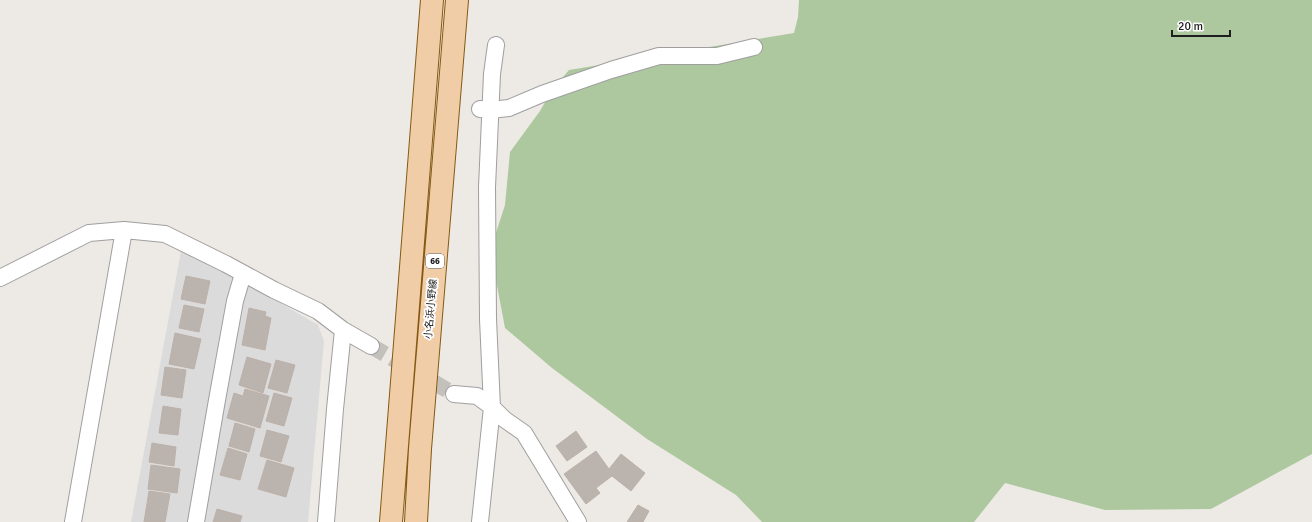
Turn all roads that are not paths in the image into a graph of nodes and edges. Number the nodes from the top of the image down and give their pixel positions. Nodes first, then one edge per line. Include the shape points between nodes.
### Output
1 (432, 0) edge
2 (457, 0) edge
3 (496, 45) dead end
4 (754, 47) dead end
5 (485, 110) junction
6 (124, 230) junction
7 (243, 274) junction
8 (0, 278) edge
9 (343, 330) junction
10 (371, 346) tunnel mouth
11 (454, 394) tunnel mouth
12 (492, 407) junction
13 (72, 522) edge
14 (196, 522) edge
15 (326, 522) edge
16 (391, 522) edge
17 (416, 522) edge
18 (480, 522) edge
19 (578, 522) edge

1 - 16 main road, 66
2 - 17 main road, 小名浜小野線 / 66 via 420,441
3 - 5 street
4 - 5 street via 717,56 659,56 611,70 509,108
5 - 12 street
6 - 7 street via 165,234
6 - 8 street via 89,233
6 - 13 street
7 - 9 street via 318,311
7 - 14 street via 235,301
9 - 10 street
9 - 15 street
11 - 12 street via 476,396
12 - 18 street
12 - 19 street via 524,433

